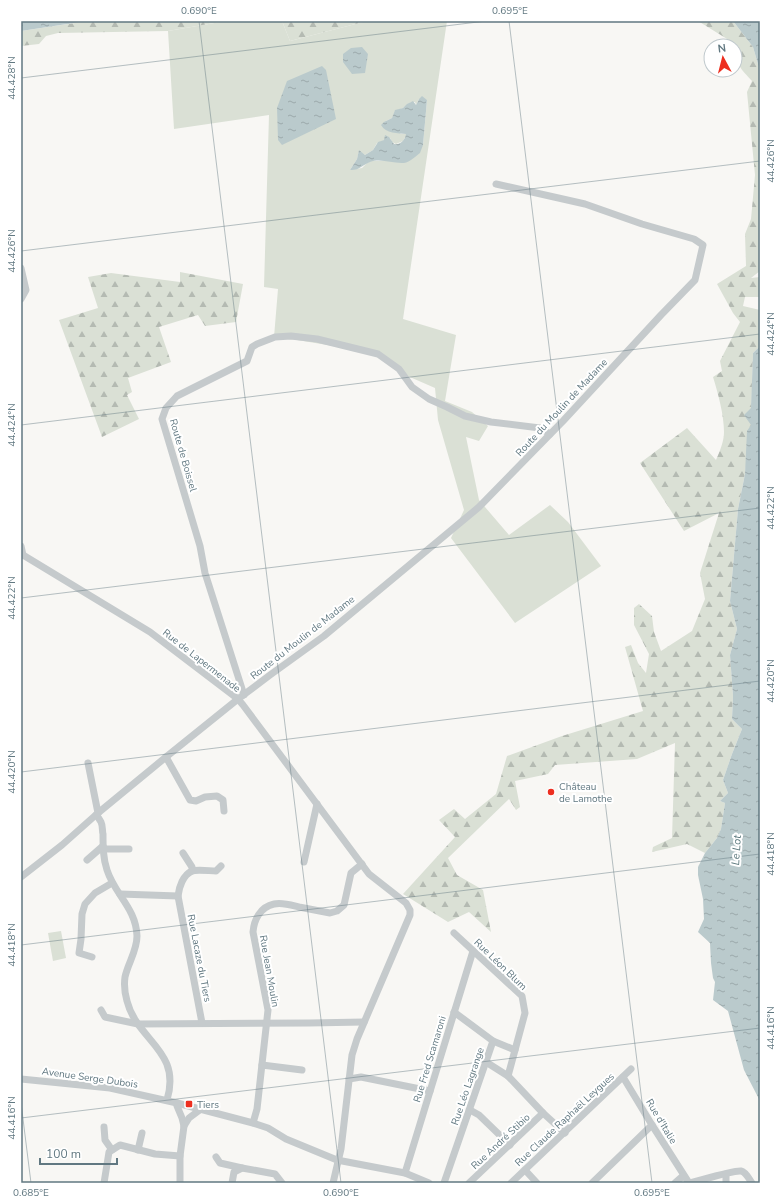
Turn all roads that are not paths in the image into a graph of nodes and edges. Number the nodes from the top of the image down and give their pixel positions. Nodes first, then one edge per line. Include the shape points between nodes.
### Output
1 (496, 184) dead end
2 (21, 268) edge
3 (21, 299) edge
4 (550, 434) junction
5 (21, 546) edge
6 (22, 556) edge
7 (241, 697) junction
8 (166, 757) junction
9 (88, 763) dead end
10 (317, 804) junction
11 (224, 812) dead end
12 (97, 814) junction
13 (103, 848) junction
14 (129, 849) dead end
15 (183, 853) dead end
16 (86, 860) dead end
17 (304, 862) dead end
18 (362, 864) junction
19 (221, 866) dead end
20 (192, 871) junction
21 (21, 877) edge
22 (112, 883) junction
23 (120, 894) junction
24 (178, 896) junction
25 (454, 932) dead end
26 (473, 951) junction
27 (92, 957) dead end
28 (102, 1010) dead end
29 (454, 1012) junction
30 (364, 1022) junction
31 (202, 1023) junction
32 (267, 1023) junction
33 (138, 1024) junction
34 (493, 1041) junction
35 (515, 1050) junction
36 (486, 1062) junction
37 (262, 1065) junction
38 (631, 1069) dead end
39 (302, 1070) dead end
40 (508, 1076) junction
41 (623, 1077) junction
42 (21, 1079) edge
43 (349, 1079) junction
44 (430, 1091) junction
45 (167, 1100) junction
46 (177, 1103) junction
47 (201, 1109) junction
48 (470, 1110) junction
49 (544, 1113) junction
50 (253, 1123) junction
51 (652, 1125) junction
52 (184, 1126) junction
53 (104, 1127) dead end
54 (142, 1133) dead end
55 (565, 1133) junction
56 (510, 1145) junction
57 (112, 1150) junction
58 (138, 1150) junction
59 (180, 1156) junction
60 (216, 1157) dead end
61 (337, 1160) junction
62 (242, 1168) junction
63 (525, 1170) junction
64 (405, 1173) junction
65 (726, 1174) junction
66 (683, 1176) junction
67 (426, 1182) edge
68 (104, 1183) edge
69 (180, 1183) edge
70 (232, 1183) edge
71 (282, 1183) edge
72 (333, 1183) edge
73 (444, 1183) edge
74 (469, 1183) edge
75 (511, 1183) edge
76 (537, 1183) edge
77 (592, 1183) edge
78 (675, 1183) edge
79 (689, 1183) edge
80 (726, 1183) edge
81 (752, 1183) edge

1 - 4 street, Route du Moulin de Madame via 585,204 694,239 703,246 695,280
2 - 3 street via 26,290
4 - 7 street, Route du Moulin de Madame via 479,507 324,636
4 - 7 street, Route de Boissel via 540,428 465,416 429,399 412,387 399,369 378,354 317,339 291,336 275,337 257,344 252,347 247,361 177,396 166,408 162,419
5 - 6 street
6 - 7 street, Rue de Lapermenade via 150,632
7 - 8 street, Rue de Lapermenade
7 - 10 street via 248,711
8 - 11 street via 190,800 217,796 223,800
8 - 12 street, Rue de Lapermenade
9 - 12 street
10 - 17 street
10 - 18 street
12 - 13 street via 102,823
12 - 21 street, Rue de Lapermenade
13 - 14 street
13 - 16 street
13 - 22 street
15 - 20 street
18 - 30 street via 369,874 406,903 410,910
18 - 32 street, Rue Jean Moulin via 351,873 344,905 338,911 330,913 274,904 265,907 258,914 253,932 268,1010
19 - 20 street via 216,870
20 - 24 street via 179,887
22 - 23 street
22 - 27 street via 95,893 85,904 82,914 79,953
23 - 24 street
23 - 33 street via 131,911 137,936 136,947 125,977 125,989 131,1012
24 - 31 street, Rue Lacaze du Tiers
25 - 26 street, Rue Léon Blum
26 - 29 street, Rue Fred Scamaroni
26 - 35 street, Rue Léon Blum via 522,996 525,1013
28 - 33 street via 105,1017
29 - 34 street, Rue Léo Lagrange
29 - 44 street, Rue Fred Scamaroni
30 - 32 street
30 - 43 street via 352,1055
31 - 32 street
31 - 33 street
32 - 37 street, Rue Jean Moulin
33 - 45 street via 168,1065 170,1084
34 - 35 street
34 - 36 street, Rue Léo Lagrange
35 - 40 street, Rue Léon Blum
36 - 40 street
36 - 48 street, Rue Léo Lagrange
37 - 39 street
37 - 50 street, Rue Jean Moulin
38 - 41 street, Rue Claude Raphaël Leygues
40 - 49 street
41 - 51 street, Rue d'Italie
41 - 55 street, Rue Claude Raphaël Leygues
42 - 45 street, Avenue Serge Dubois via 110,1088
43 - 44 street via 361,1077
43 - 61 street via 341,1149
44 - 64 street, Rue Fred Scamaroni
45 - 46 street, Avenue Serge Dubois
46 - 47 street, Avenue Serge Dubois
46 - 52 street
47 - 50 street, Avenue Serge Dubois
47 - 52 street via 189,1118
48 - 56 street via 479,1115
48 - 73 street, Rue Léo Lagrange
49 - 55 street
49 - 56 street, Rue André Stibio
50 - 61 street, Avenue Serge Dubois
51 - 66 street, Rue d'Italie
51 - 77 street
52 - 59 street
53 - 57 street via 106,1140
54 - 58 street
55 - 63 street, Rue Claude Raphaël Leygues
56 - 74 street, Rue André Stibio
57 - 58 street via 120,1146
57 - 68 street via 109,1152
58 - 59 street
59 - 69 street
60 - 62 street via 220,1163
61 - 64 street, Avenue Serge Dubois
61 - 72 street
62 - 70 street via 234,1172
62 - 71 street via 275,1174
63 - 75 street, Rue Claude Raphaël Leygues
63 - 76 street
64 - 67 street, Avenue Serge Dubois
65 - 79 street, Rue d'Italie
65 - 80 street
65 - 81 street, Rue d'Italie via 740,1171 746,1174
66 - 78 street
66 - 79 street, Rue d'Italie

